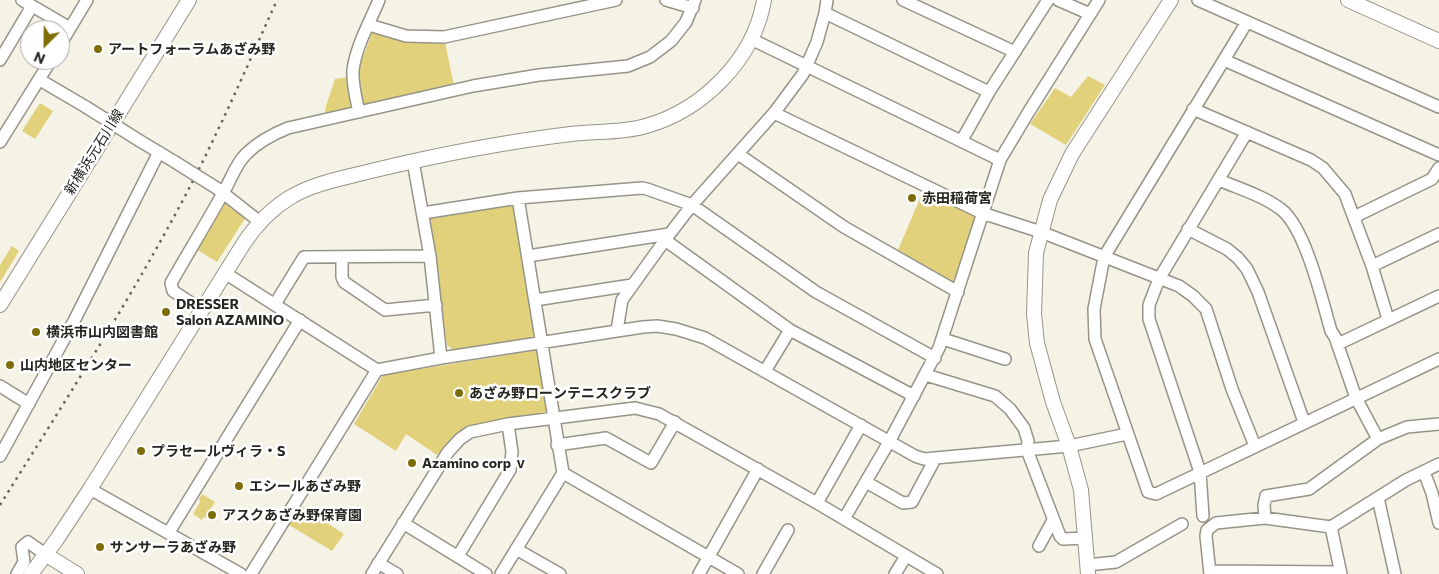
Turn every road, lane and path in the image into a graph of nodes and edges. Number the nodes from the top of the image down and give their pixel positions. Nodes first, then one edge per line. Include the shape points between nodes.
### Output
1 (87, 0) edge
2 (188, 0) edge
3 (379, 0) edge
4 (616, 0) edge
5 (666, 0) edge
6 (764, 0) edge
7 (827, 0) edge
8 (904, 0) edge
9 (1048, 0) edge
10 (1058, 0) edge
11 (1099, 0) edge
12 (1171, 0) edge
13 (1198, 0) edge
14 (1348, 0) edge
15 (27, 3) edge
16 (694, 4) edge
17 (825, 13) junction
18 (1090, 14) junction
19 (56, 20) edge
20 (1247, 22) junction
21 (369, 25) junction
22 (70, 28) edge
23 (751, 39) junction
24 (1439, 41) edge
25 (1015, 52) junction
26 (0, 60) edge
27 (1224, 60) junction
28 (806, 67) junction
29 (46, 70) edge
30 (40, 80) junction
31 (989, 92) junction
32 (1439, 107) edge
33 (1193, 109) junction
34 (359, 112) junction
35 (774, 113) junction
36 (1247, 132) junction
37 (962, 140) junction
38 (0, 141) edge
39 (159, 152) junction
40 (738, 154) junction
41 (1439, 155) edge
42 (1000, 160) junction
43 (413, 161) junction
44 (1439, 168) edge
45 (1219, 180) junction
46 (221, 191) junction
47 (518, 198) junction
48 (692, 205) junction
49 (423, 213) junction
50 (982, 213) junction
51 (1354, 218) junction
52 (260, 222) junction
53 (1188, 229) junction
54 (1041, 232) junction
55 (1439, 234) edge
56 (667, 237) junction
57 (430, 256) junction
58 (528, 256) junction
59 (342, 257) junction
60 (1104, 257) junction
61 (1372, 266) junction
62 (225, 273) junction
63 (1159, 279) junction
64 (632, 285) junction
65 (958, 292) junction
66 (1439, 296) edge
67 (535, 300) junction
68 (275, 304) junction
69 (0, 305) edge
70 (436, 305) junction
71 (202, 310) junction
72 (1388, 319) junction
73 (300, 320) junction
74 (617, 330) junction
75 (790, 330) junction
76 (943, 339) junction
77 (541, 342) junction
78 (1338, 344) junction
79 (441, 358) junction
80 (935, 358) junction
81 (1005, 359) dead end
82 (1439, 359) edge
83 (377, 370) junction
84 (766, 371) junction
85 (926, 375) junction
86 (0, 386) edge
87 (914, 396) junction
88 (1356, 398) junction
89 (28, 404) junction
90 (554, 418) junction
91 (675, 422) junction
92 (1304, 422) junction
93 (508, 424) junction
94 (1439, 424) edge
95 (861, 426) junction
96 (1127, 434) junction
97 (1378, 438) junction
98 (890, 442) junction
99 (557, 445) junction
100 (1069, 446) junction
101 (1255, 446) junction
102 (1027, 450) junction
103 (0, 456) edge
104 (935, 459) junction
105 (1439, 464) edge
106 (758, 469) junction
107 (1200, 472) junction
108 (1424, 472) junction
109 (563, 473) junction
110 (866, 482) junction
111 (90, 489) junction
112 (1378, 498) junction
113 (818, 503) junction
114 (1202, 516) dead end
115 (1265, 518) junction
116 (844, 519) junction
117 (1053, 520) junction
118 (403, 523) junction
119 (1439, 523) edge
120 (1182, 524) dead end
121 (1331, 527) junction
122 (788, 530) dead end
123 (169, 532) junction
124 (1086, 538) junction
125 (1039, 546) dead end
126 (516, 549) junction
127 (45, 554) junction
128 (458, 556) junction
129 (709, 556) junction
130 (906, 556) junction
131 (378, 563) junction
132 (1088, 570) edge
133 (1210, 572) edge
134 (1257, 572) edge
135 (1303, 573) edge
136 (1340, 573) edge
137 (17, 574) edge
138 (32, 574) edge
139 (77, 574) edge
140 (241, 574) edge
141 (250, 574) edge
142 (372, 574) edge
143 (397, 574) edge
144 (486, 574) edge
145 (501, 574) edge
146 (560, 574) edge
147 (699, 574) edge
148 (738, 574) edge
149 (764, 574) edge
150 (896, 574) edge
151 (937, 574) edge
152 (1395, 574) edge

1 - 22 street
2 - 69 street, 新横浜元石川線
3 - 21 street
4 - 21 street via 444,37 406,36
5 - 16 street
6 - 23 street
7 - 17 street
8 - 25 street
9 - 25 street
10 - 18 street
11 - 18 street
12 - 54 street via 1072,154 1050,200
13 - 20 street
14 - 24 street
15 - 19 street
15 - 26 street
16 - 34 street via 686,22 671,41 650,57 628,66 502,81
17 - 28 street
17 - 31 street
18 - 42 street
20 - 27 street
20 - 32 street
21 - 34 street via 353,70
23 - 28 street
23 - 43 street via 745,52 713,89 680,112 648,125 491,145
25 - 31 street
27 - 33 street
27 - 41 street
28 - 35 street
28 - 37 street
29 - 30 street
30 - 38 street
30 - 39 street, bridge
31 - 37 street
33 - 36 street
33 - 60 street
34 - 46 street via 274,134 244,155
35 - 40 street
35 - 50 street
36 - 45 street
36 - 51 street via 1323,168 1345,194
37 - 42 street
39 - 46 street, bridge
39 - 89 street via 74,321
40 - 48 street
40 - 65 street via 844,227
42 - 50 street
43 - 49 street
43 - 52 street via 317,186 290,198
44 - 51 street via 1432,178
45 - 53 street
45 - 78 street via 1271,202 1293,224 1306,250
46 - 52 street
46 - 71 street via 171,283 173,291
47 - 48 street via 642,188
47 - 49 street
47 - 58 street
48 - 56 street
48 - 80 street via 816,292
49 - 57 street
50 - 54 street
50 - 65 street
51 - 61 street
52 - 62 street
53 - 63 street
53 - 92 street via 1227,249 1247,269
54 - 60 street
54 - 100 street via 1034,266 1034,314 1042,364
55 - 61 street
56 - 58 street
56 - 64 street
56 - 75 street
57 - 59 street
57 - 70 street
58 - 67 street
59 - 68 street via 304,258
59 - 70 street via 344,282 385,310
60 - 63 street
60 - 96 street via 1094,308 1095,339
61 - 72 street
62 - 68 street
62 - 71 street
63 - 101 street via 1179,286 1206,309
63 - 107 street via 1149,305 1149,320
64 - 67 street
64 - 74 street via 622,300
65 - 76 street
66 - 72 street
67 - 77 street
68 - 73 street
70 - 79 street
71 - 111 street
72 - 78 street
73 - 83 street
73 - 123 street
74 - 77 street
74 - 84 street via 657,326 693,333
75 - 84 street
75 - 87 street
76 - 80 street
76 - 81 street
77 - 79 street
77 - 90 street
78 - 88 street
79 - 83 street
80 - 85 street
82 - 88 street
83 - 141 street
84 - 95 street
85 - 87 street
85 - 102 street via 995,396 1024,428
86 - 89 street
87 - 98 street
88 - 92 street
88 - 97 street
89 - 103 street
90 - 91 street via 635,408
90 - 93 street
90 - 99 street
91 - 99 street via 651,463 606,438
91 - 106 street
92 - 101 street
93 - 118 street via 478,430 460,439 448,452
93 - 128 street via 512,452 510,470
94 - 97 street via 1407,427
95 - 98 street
95 - 113 street
96 - 100 street
96 - 107 street via 1148,492 1156,494
97 - 115 street via 1310,489 1266,496
98 - 104 street via 919,458
98 - 110 street
99 - 109 street
100 - 102 street
100 - 124 street via 1081,490
101 - 107 street
102 - 104 street
102 - 117 street
104 - 110 street via 912,502 904,503
105 - 108 street
106 - 113 street
106 - 129 street
107 - 114 street
108 - 112 street
108 - 119 street
109 - 126 street
109 - 129 street
110 - 116 street
111 - 123 street
111 - 127 street
112 - 121 street
112 - 152 street
113 - 116 street
115 - 121 street
115 - 133 street via 1216,523 1208,530
116 - 130 street
117 - 124 street via 1063,539
117 - 125 street
118 - 128 street
118 - 131 street
120 - 132 street via 1116,562
121 - 136 street
122 - 149 street
123 - 140 street
124 - 132 street
126 - 145 street
126 - 146 street
127 - 137 street via 28,542 25,544 22,547 24,562
127 - 138 street
127 - 139 street
128 - 144 street
129 - 147 street
129 - 148 street
130 - 150 street
130 - 151 street
131 - 142 street
131 - 143 street
133 - 134 street
134 - 135 street
135 - 136 street

